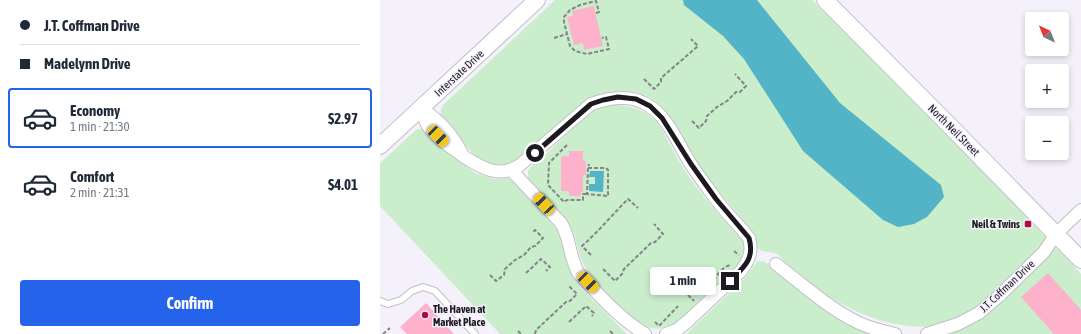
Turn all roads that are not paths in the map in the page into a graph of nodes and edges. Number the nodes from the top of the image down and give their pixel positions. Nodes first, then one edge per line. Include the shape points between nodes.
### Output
1 (537, 0) edge
2 (825, 0) edge
3 (421, 108) junction
4 (380, 146) edge
5 (512, 171) junction
6 (1081, 210) edge
7 (1056, 234) junction
8 (1081, 260) edge
9 (776, 264) dead end
10 (380, 300) edge
11 (475, 334) edge
12 (645, 334) edge
13 (666, 334) edge
14 (895, 334) edge
15 (927, 334) edge

1 - 3 main road, Interstate Drive
2 - 7 main road, North Neil Street
3 - 4 main road, Interstate Drive
3 - 5 street via 436,118 454,139 463,155 487,170
5 - 12 street via 561,223 566,231 574,266 579,274 622,317
5 - 13 street via 591,104 618,97 636,99 650,106 662,118 716,199 749,238 751,246 751,254 741,270 688,321 677,330
6 - 7 street, J.T. Coffman Drive
7 - 8 main road, North Neil Street
7 - 15 street, J.T. Coffman Drive via 1044,252 979,313 958,324
9 - 14 street via 826,303 857,322
10 - 11 lane via 388,304 401,300 412,291 423,287 435,291

